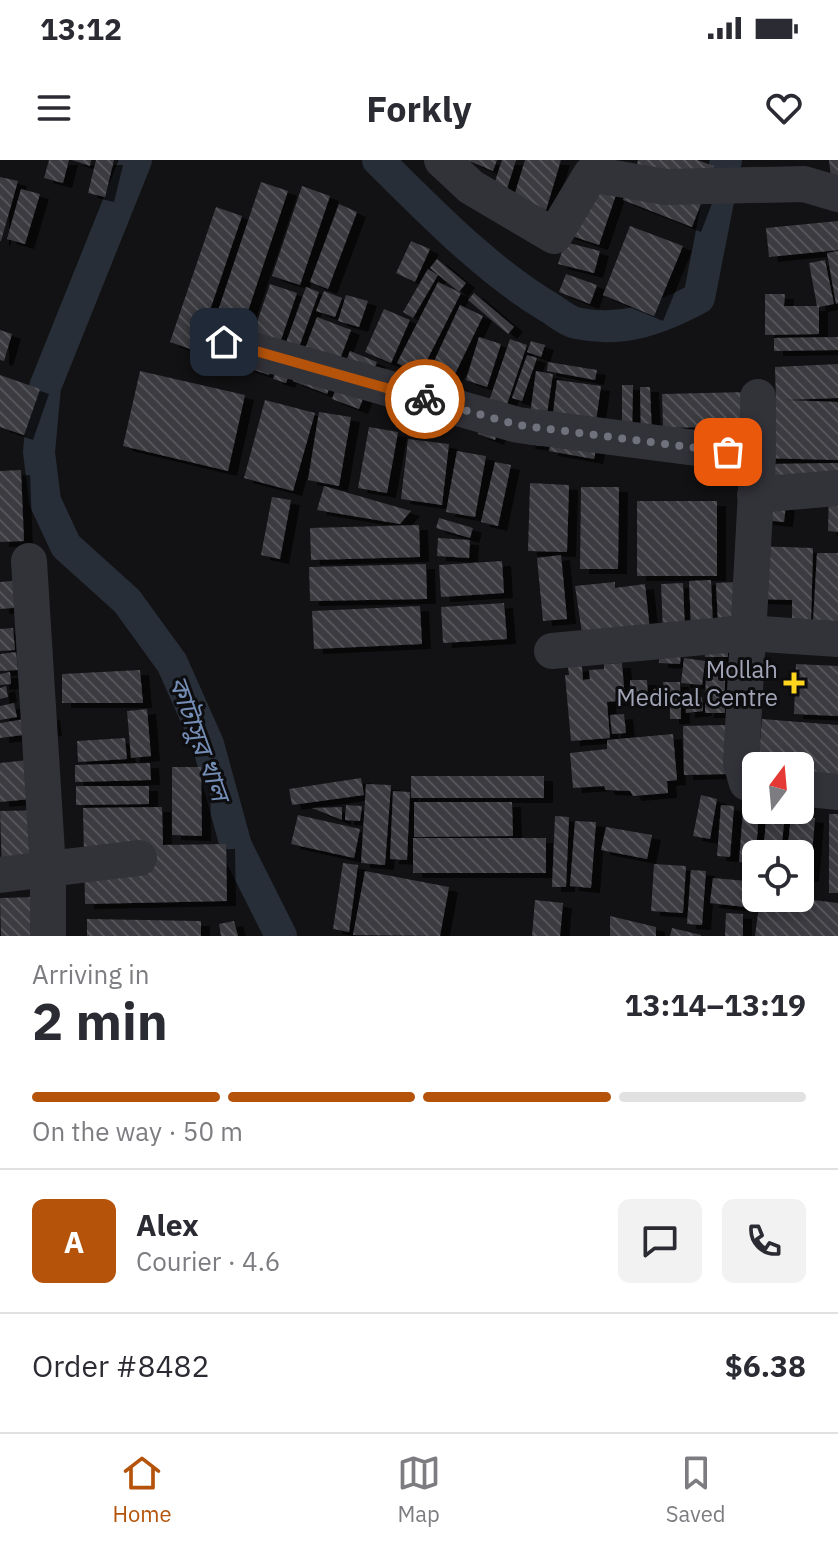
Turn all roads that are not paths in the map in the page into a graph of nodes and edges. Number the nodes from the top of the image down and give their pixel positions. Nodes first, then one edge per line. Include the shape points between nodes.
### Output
1 (442, 160) edge
2 (594, 167) edge
3 (838, 194) edge
4 (224, 342) dead end
5 (758, 397) dead end
6 (758, 456) junction
7 (838, 488) edge
8 (755, 495) junction
9 (29, 561) dead end
10 (747, 633) junction
11 (838, 639) edge
12 (552, 651) dead end
13 (742, 766) edge
14 (814, 789) edge
15 (838, 792) edge
16 (139, 858) dead end
17 (48, 869) junction
18 (0, 875) edge
19 (48, 936) edge

1 - 2 street via 471,187 554,236
2 - 3 street via 665,187 804,184
4 - 6 street via 518,425
5 - 6 street
6 - 8 street
7 - 8 street
8 - 10 street
9 - 17 street
10 - 11 street
10 - 12 street
10 - 13 street
14 - 15 street
16 - 17 street
17 - 18 street
17 - 19 street

